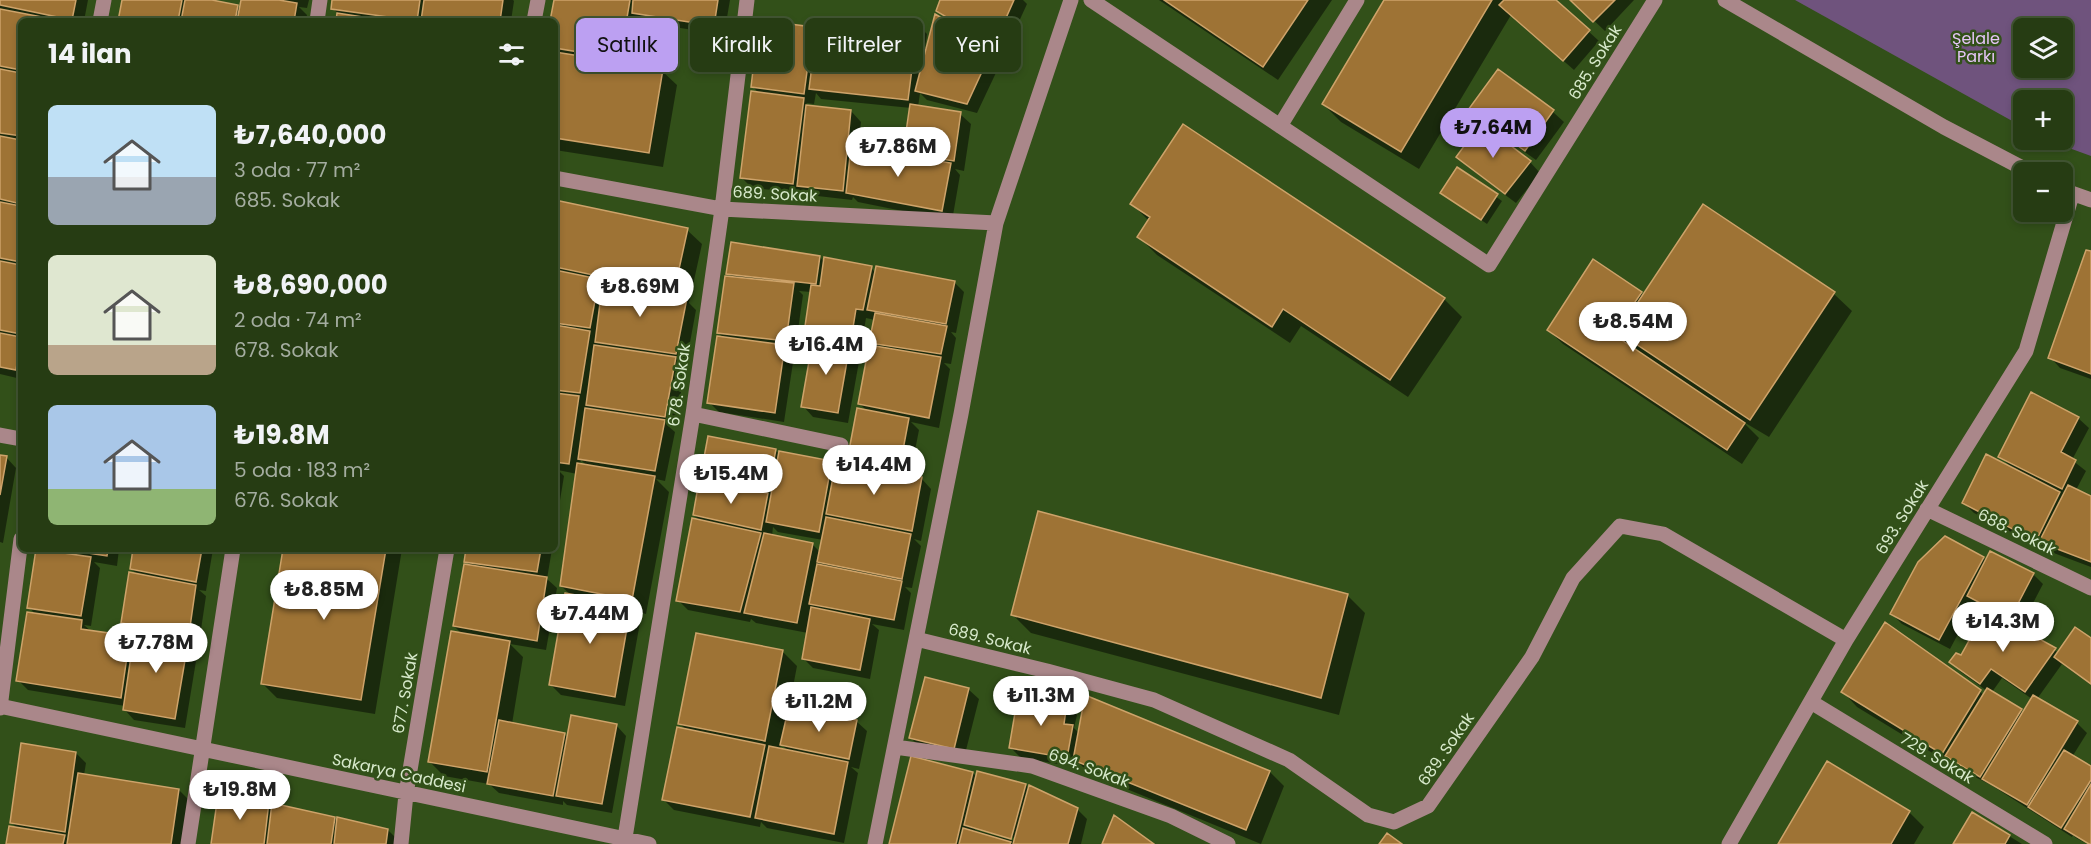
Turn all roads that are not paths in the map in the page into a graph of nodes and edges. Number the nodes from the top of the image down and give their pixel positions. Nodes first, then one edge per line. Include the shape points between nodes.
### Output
1 (104, 0) edge
2 (320, 0) edge
3 (538, 0) edge
4 (747, 0) edge
5 (1071, 0) edge
6 (1091, 0) edge
7 (1357, 0) edge
8 (1655, 0) edge
9 (1725, 0) edge
10 (101, 18) edge
11 (317, 18) edge
12 (535, 18) edge
13 (1280, 126) junction
14 (2013, 163) edge
15 (558, 179) edge
16 (2073, 194) edge
17 (2091, 200) edge
18 (722, 209) junction
19 (2059, 222) edge
20 (996, 224) junction
21 (693, 414) junction
22 (0, 435) edge
23 (18, 438) edge
24 (841, 445) dead end
25 (1927, 509) junction
26 (19, 552) edge
27 (233, 552) edge
28 (446, 552) edge
29 (2091, 588) edge
30 (916, 639) junction
31 (1846, 640) junction
32 (1811, 702) junction
33 (0, 707) edge
34 (895, 747) junction
35 (201, 748) junction
36 (406, 794) junction
37 (624, 842) edge
38 (188, 844) edge
39 (401, 844) edge
40 (649, 844) edge
41 (875, 844) edge
42 (1228, 844) edge
43 (1729, 844) edge
44 (2045, 844) edge

1 - 10 street
2 - 11 street
3 - 12 street
4 - 18 street, 678. Sokak
5 - 20 street
6 - 13 street
7 - 13 street
8 - 13 street, 685. Sokak via 1489,265
9 - 14 street
15 - 18 street, 689. Sokak
16 - 17 street
18 - 20 street, 689. Sokak
18 - 21 street, 678. Sokak
19 - 25 street, 693. Sokak via 2026,351
20 - 30 street
21 - 24 street
21 - 37 street, 678. Sokak
22 - 23 street
25 - 29 street, 688. Sokak
25 - 31 street, 693. Sokak
26 - 33 street
27 - 35 street
28 - 36 street, 677. Sokak
30 - 31 street, 689. Sokak via 1154,700 1288,760 1368,815 1394,822 1428,807 1532,657 1573,578 1620,526 1663,534
30 - 34 street
31 - 32 street, 693. Sokak
32 - 43 street, 693. Sokak
32 - 44 street, 729. Sokak
33 - 35 street, Sakarya Caddesi
34 - 41 street
34 - 42 street, 694. Sokak via 1032,766 1171,816
35 - 36 street, Sakarya Caddesi
35 - 38 street
36 - 37 street, Sakarya Caddesi
36 - 39 street, 677. Sokak
37 - 40 street, Sakarya Caddesi

